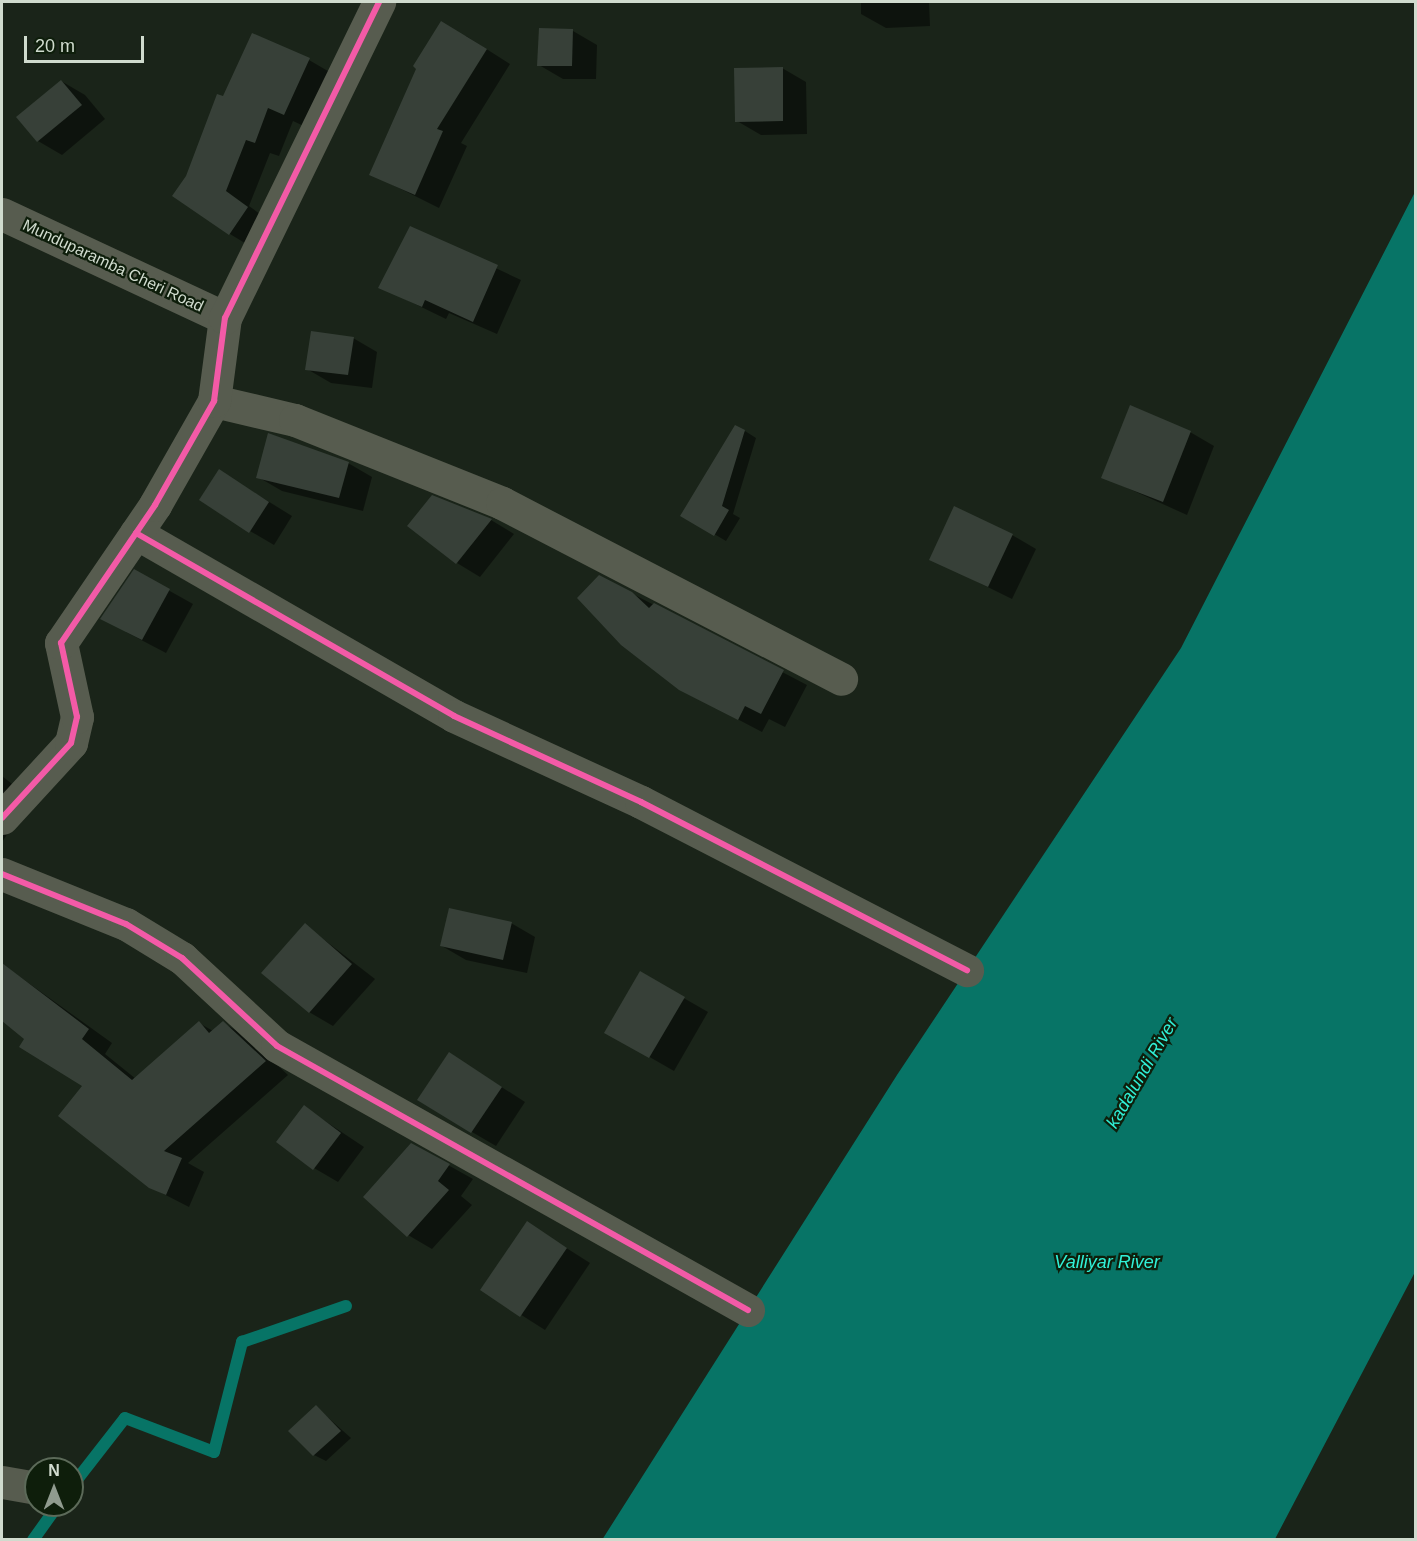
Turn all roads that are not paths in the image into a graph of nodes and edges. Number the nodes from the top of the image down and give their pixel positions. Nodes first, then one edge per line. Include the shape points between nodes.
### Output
1 (379, 2) edge
2 (2, 214) edge
3 (225, 318) junction
4 (214, 401) junction
5 (136, 533) junction
6 (841, 679) dead end
7 (2, 818) edge
8 (2, 874) edge
9 (967, 970) dead end
10 (748, 1310) dead end
11 (2, 1482) edge
12 (24, 1486) edge

1 - 3 street
2 - 3 street, Munduparamba Cheri Road
3 - 4 street
4 - 5 street
4 - 6 street via 296,420 502,503
5 - 7 street via 61,643 77,717 71,743
5 - 9 street via 454,716 641,802
8 - 10 street via 126,924 182,958 277,1046
11 - 12 street

